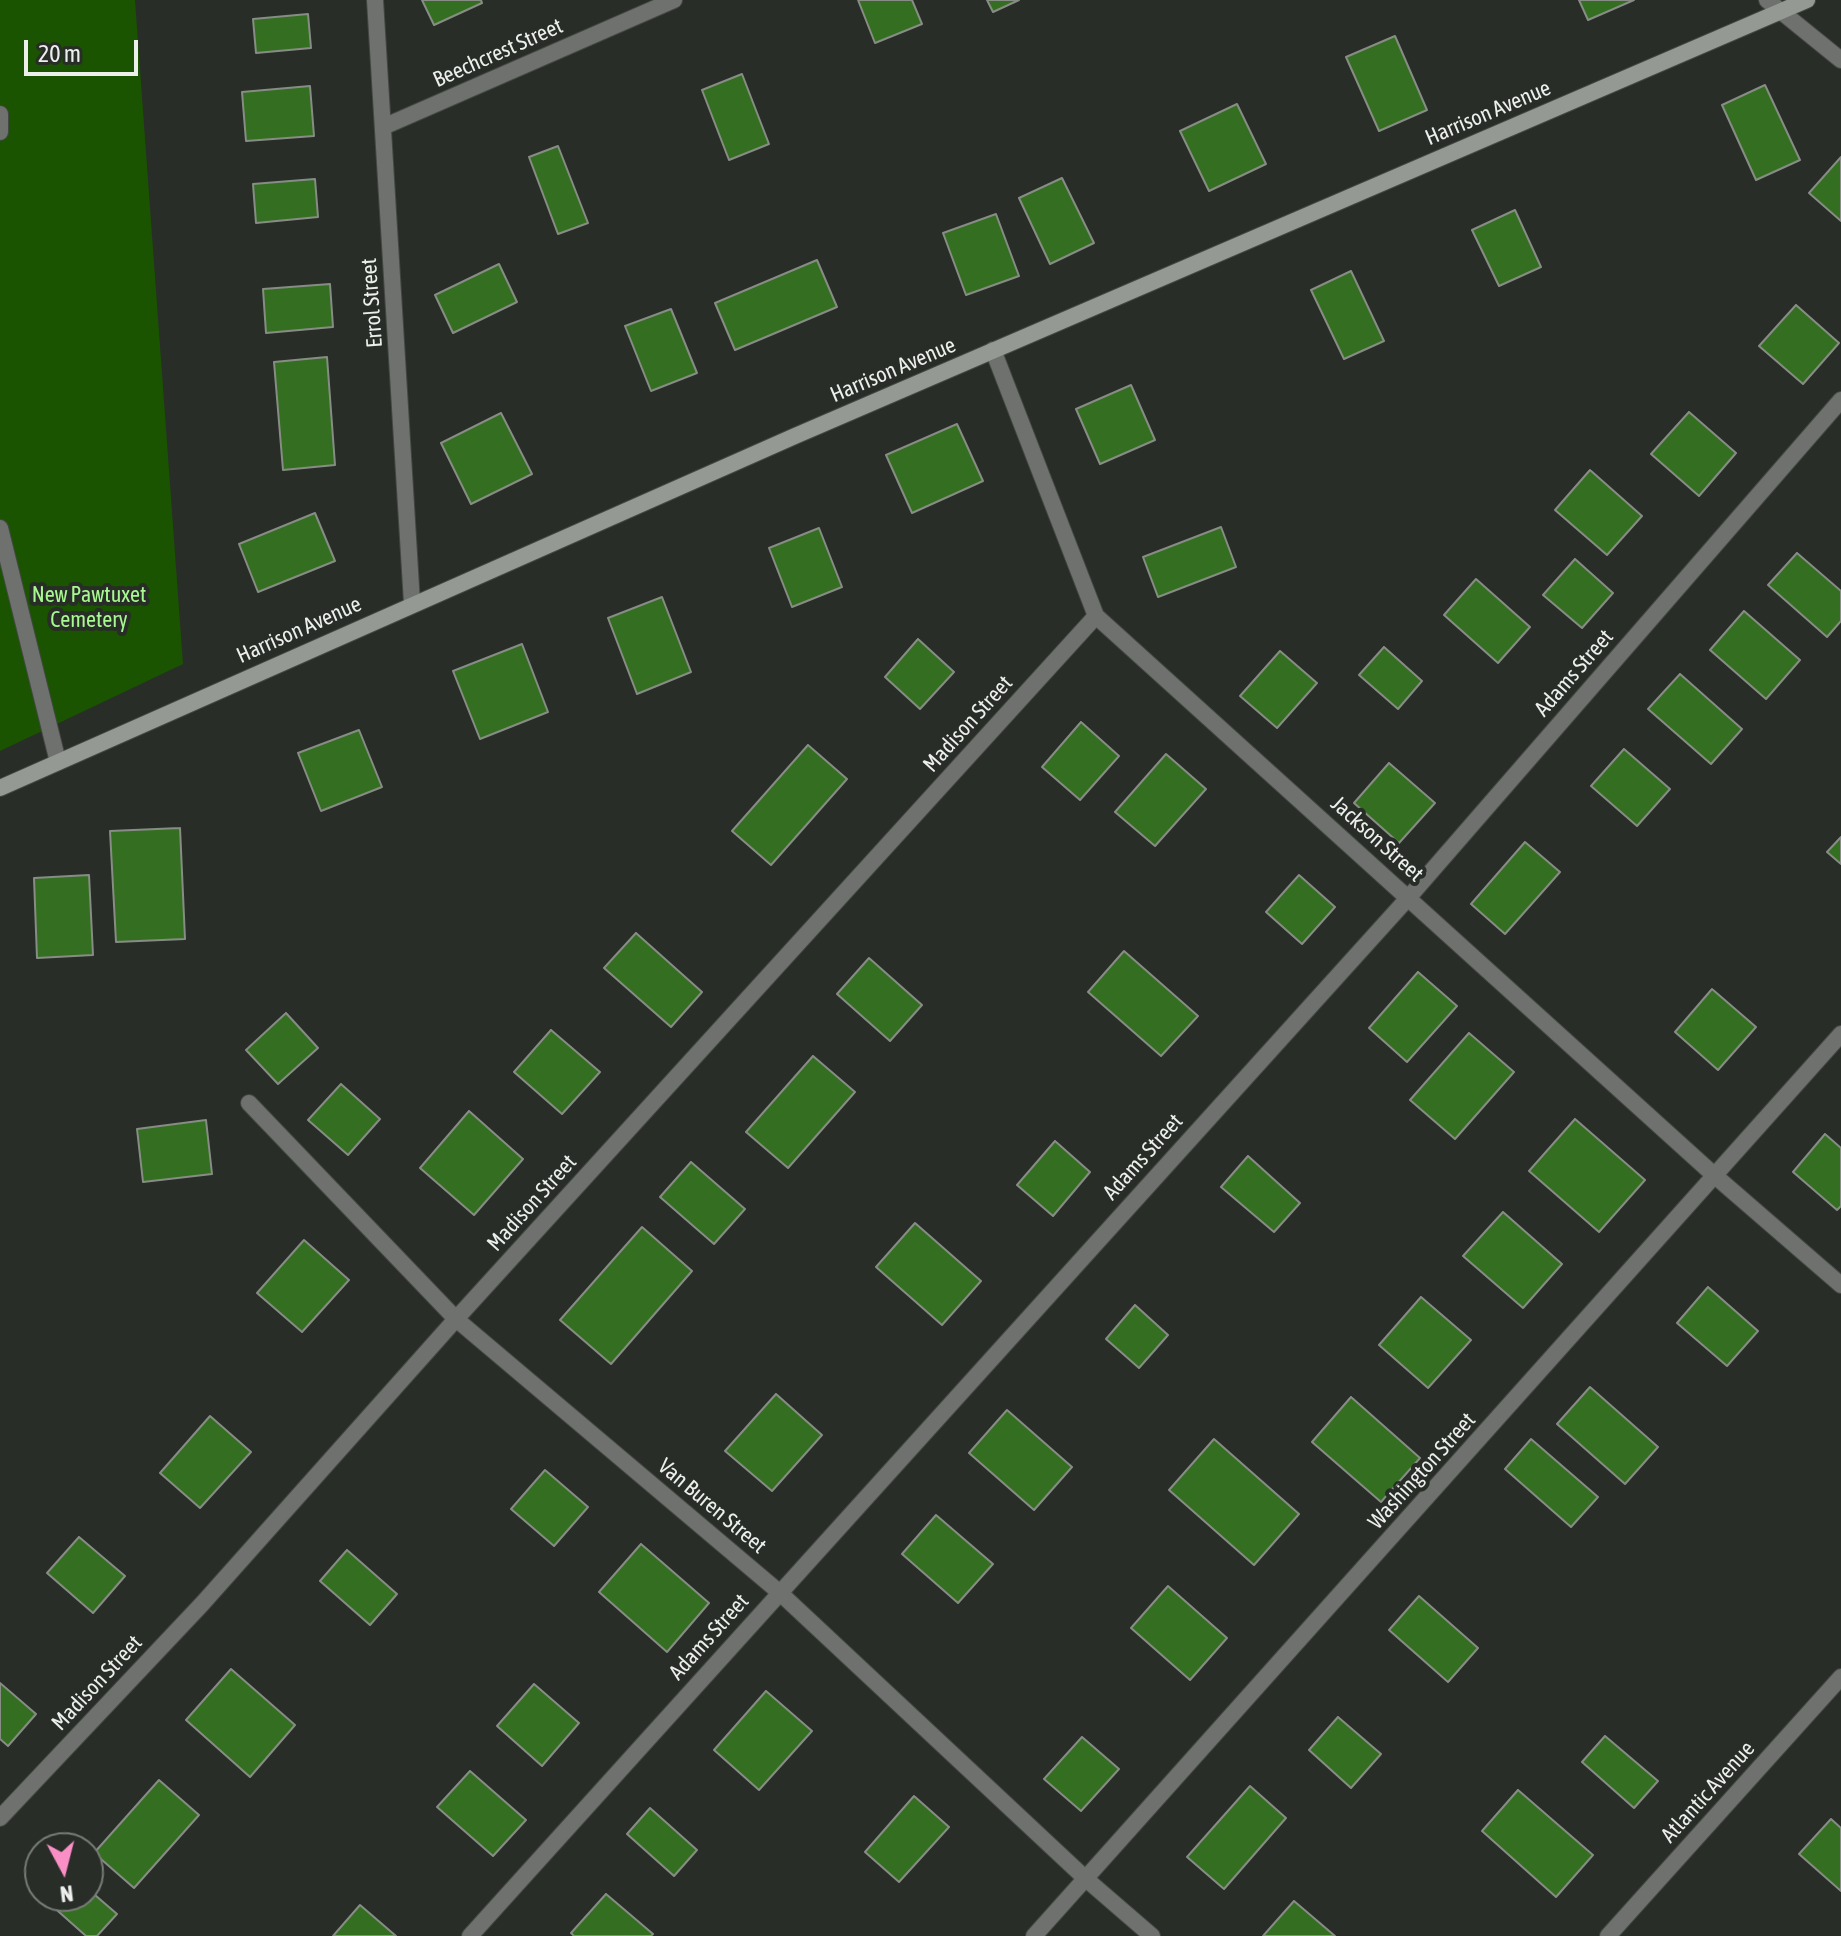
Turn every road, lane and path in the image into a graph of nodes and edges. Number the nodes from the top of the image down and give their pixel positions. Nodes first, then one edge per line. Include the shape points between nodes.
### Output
1 (375, 0) edge
2 (674, 0) edge
3 (1807, 0) edge
4 (1773, 6) edge
5 (1841, 60) edge
6 (0, 114) edge
7 (383, 127) junction
8 (0, 132) edge
9 (993, 350) junction
10 (1841, 400) edge
11 (0, 528) edge
12 (412, 603) junction
13 (1096, 616) junction
14 (58, 762) junction
15 (0, 788) edge
16 (1409, 897) junction
17 (1841, 1034) edge
18 (249, 1103) dead end
19 (1714, 1175) junction
20 (1841, 1285) edge
21 (456, 1319) junction
22 (779, 1592) junction
23 (1841, 1677) edge
24 (0, 1818) edge
25 (1086, 1879) junction
26 (470, 1936) edge
27 (1034, 1936) edge
28 (1152, 1936) edge
29 (1608, 1936) edge

1 - 7 street, Errol Street
2 - 7 street, Beechcrest Street
3 - 4 street, Harrison Avenue
4 - 5 street
4 - 9 street, Harrison Avenue
6 - 8 street
7 - 12 street, Errol Street
9 - 12 street, Harrison Avenue
9 - 13 street, Jackson Street
10 - 16 street, Adams Street
11 - 14 street
12 - 14 street, Harrison Avenue
13 - 16 street, Jackson Street
13 - 21 street, Madison Street
14 - 15 street, Harrison Avenue
16 - 19 street, Jackson Street
16 - 22 street, Adams Street
17 - 19 street, Washington Street
18 - 21 street, Van Buren Street
19 - 20 street, Jackson Street
19 - 25 street, Washington Street
21 - 22 street, Van Buren Street
21 - 24 street, Madison Street via 202,1604
22 - 25 street, Van Buren Street
22 - 26 street, Adams Street
23 - 29 street, Atlantic Avenue
25 - 27 street, Washington Street
25 - 28 street, Van Buren Street

